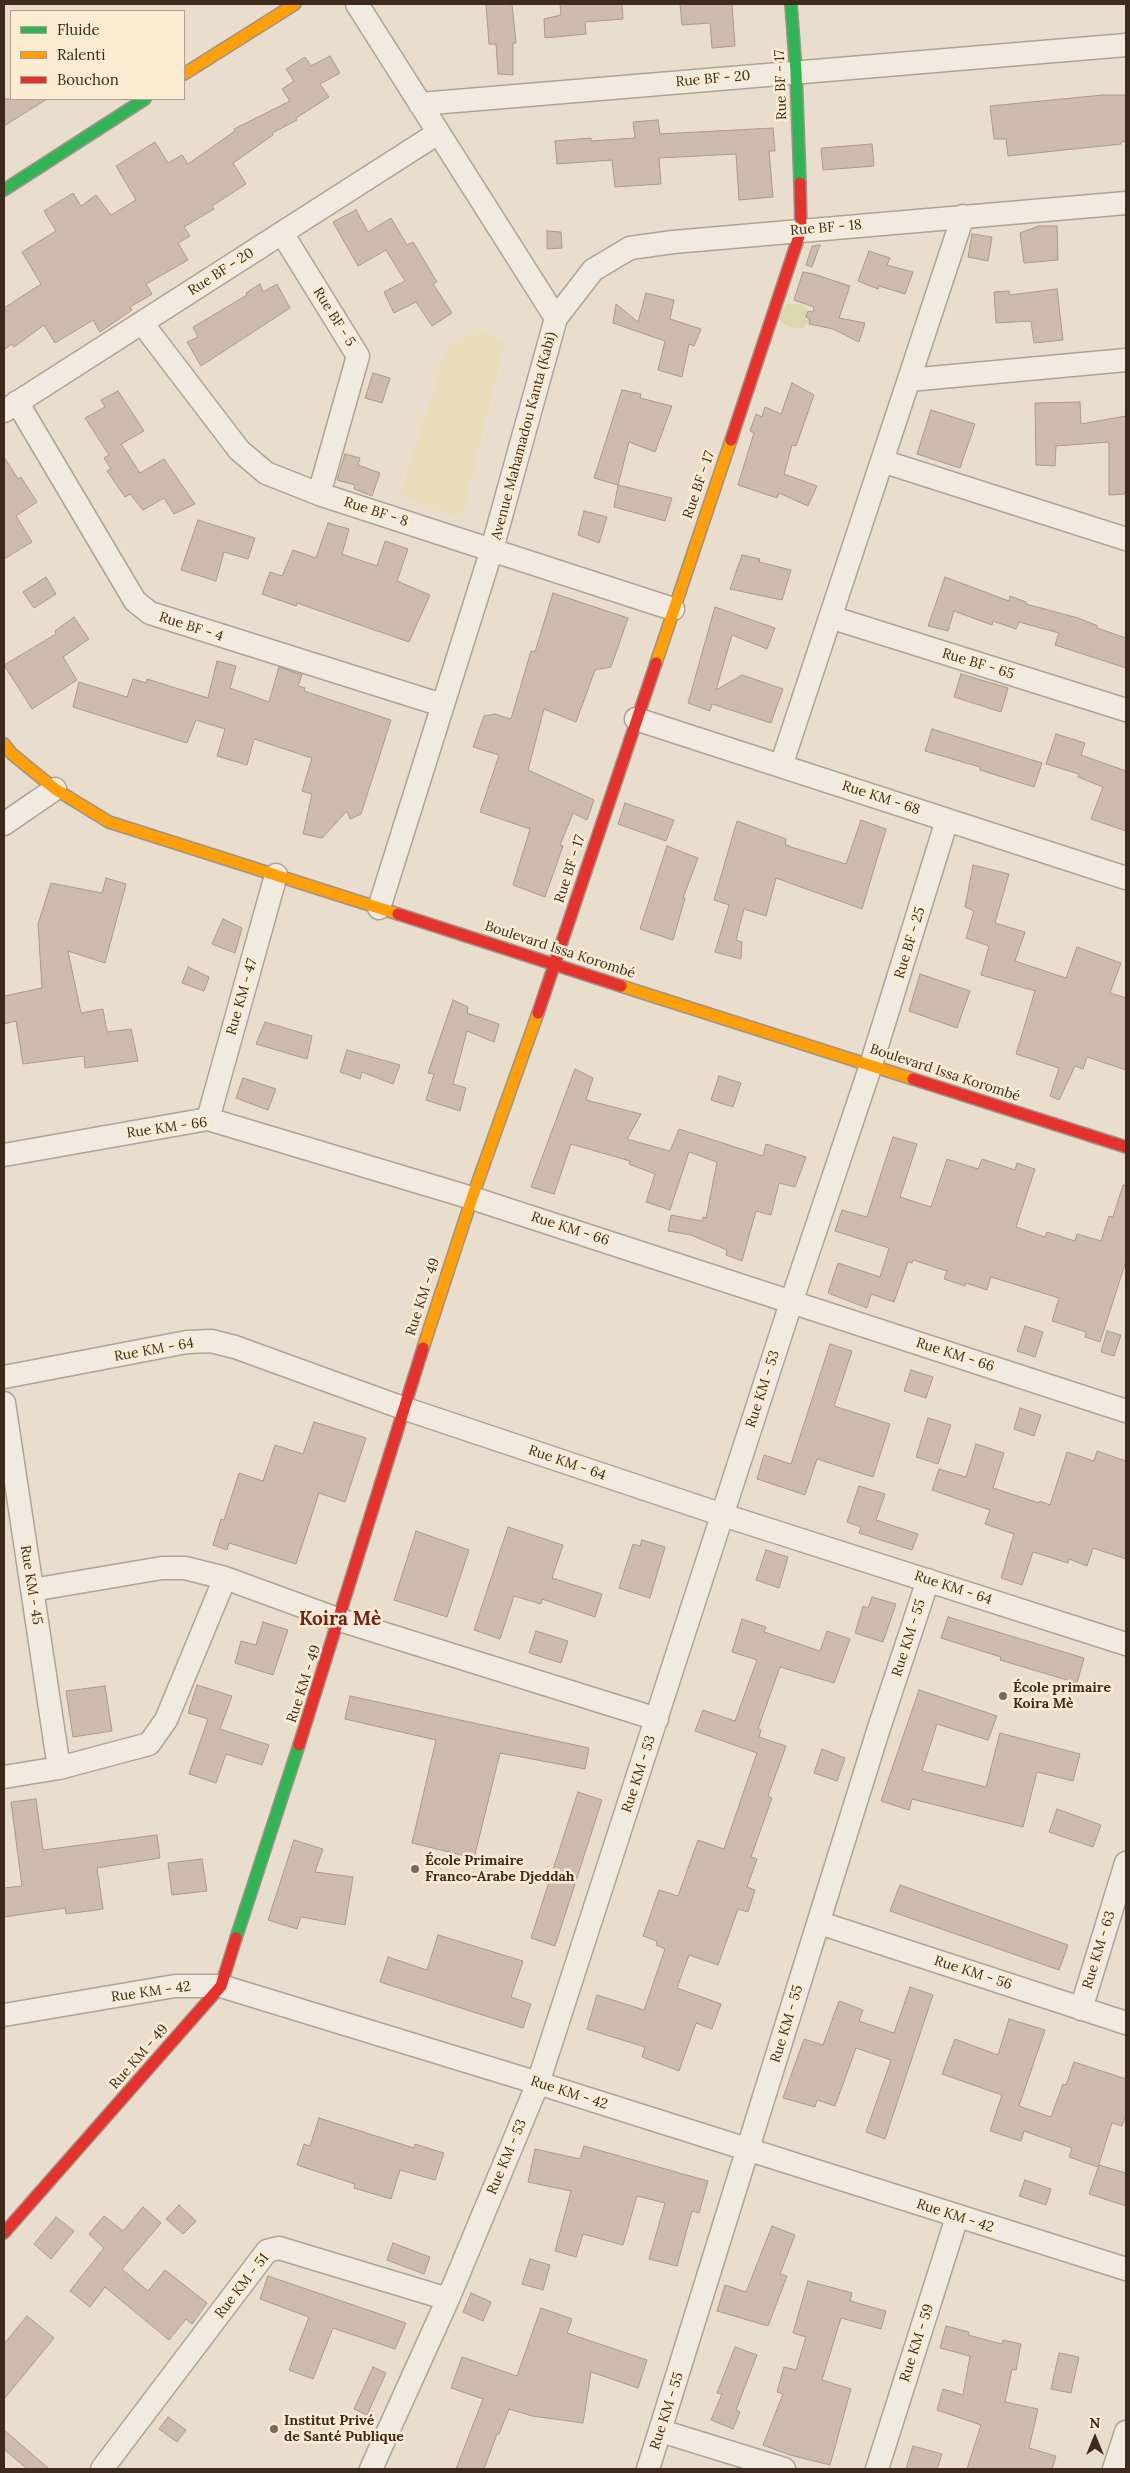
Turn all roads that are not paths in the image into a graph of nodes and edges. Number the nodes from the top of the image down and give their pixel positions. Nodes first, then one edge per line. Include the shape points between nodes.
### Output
1 (295, 4) edge
2 (357, 4) edge
3 (791, 4) edge
4 (1126, 45) edge
5 (796, 72) junction
6 (185, 73) edge
7 (143, 100) edge
8 (420, 104) junction
9 (438, 133) junction
10 (4, 190) edge
11 (1126, 202) edge
12 (963, 216) junction
13 (801, 230) junction
14 (282, 233) junction
15 (556, 318) junction
16 (142, 323) junction
17 (1126, 360) edge
18 (909, 380) junction
19 (10, 407) edge
20 (882, 461) junction
21 (319, 494) junction
22 (1126, 539) edge
23 (492, 549) junction
24 (673, 609) junction
25 (830, 617) junction
26 (442, 706) junction
27 (1126, 710) edge
28 (636, 719) junction
29 (4, 744) edge
30 (781, 766) junction
31 (55, 789) junction
32 (947, 820) junction
33 (4, 824) edge
34 (276, 875) junction
35 (1126, 878) edge
36 (379, 908) junction
37 (554, 964) junction
38 (871, 1065) junction
39 (208, 1119) junction
40 (1126, 1146) edge
41 (4, 1155) edge
42 (472, 1198) junction
43 (792, 1300) junction
44 (4, 1377) edge
45 (4, 1403) edge
46 (403, 1408) junction
47 (1126, 1411) edge
48 (723, 1516) junction
49 (225, 1578) junction
50 (928, 1580) junction
51 (32, 1590) junction
52 (340, 1620) junction
53 (1126, 1644) edge
54 (656, 1719) junction
55 (59, 1768) junction
56 (4, 1777) edge
57 (1126, 1863) edge
58 (820, 1923) junction
59 (221, 1986) junction
60 (1081, 2009) junction
61 (4, 2015) edge
62 (1126, 2024) edge
63 (538, 2083) junction
64 (748, 2150) junction
65 (957, 2217) junction
66 (4, 2233) edge
67 (1126, 2269) edge
68 (448, 2298) junction
69 (661, 2431) junction
70 (1126, 2432) edge
71 (102, 2469) edge
72 (370, 2469) edge
73 (648, 2469) edge
74 (784, 2469) edge
75 (877, 2469) edge
76 (1114, 2469) edge

1 - 6 street
2 - 8 street, Avenue Mahamadou Kanta (Kabi)
3 - 5 street, Rue BF - 17
4 - 5 street, Rue BF - 20
5 - 8 street, Rue BF - 20
5 - 13 street, Rue BF - 17
7 - 10 street
8 - 9 street, Avenue Mahamadou Kanta (Kabi)
9 - 14 street, Rue BF - 20
9 - 15 street, Avenue Mahamadou Kanta (Kabi)
11 - 12 street, Rue BF - 18
12 - 13 street, Rue BF - 18
12 - 18 street
13 - 15 street, Rue BF - 18 via 630,248 593,270
13 - 24 street, Rue BF - 17
14 - 16 street, Rue BF - 20
14 - 21 street, Rue BF - 5 via 358,356
15 - 23 street, Avenue Mahamadou Kanta (Kabi)
16 - 19 street, Rue BF - 20
16 - 21 street, Rue BF - 8 via 239,450 266,473
17 - 18 street
18 - 20 street
19 - 26 street, Rue BF - 4 via 135,601 150,613
20 - 22 street
20 - 25 street
21 - 23 street, Rue BF - 8
23 - 24 street, Rue BF - 8
23 - 26 street, Avenue Mahamadou Kanta (Kabi)
24 - 28 street, Rue BF - 17
25 - 27 street, Rue BF - 65
25 - 30 street
26 - 36 street, Avenue Mahamadou Kanta (Kabi)
28 - 30 street, Rue KM - 68
28 - 37 street, Rue BF - 17
29 - 31 street, Boulevard Issa Korombé
30 - 32 street, Rue KM - 68
31 - 33 street
31 - 34 street, Boulevard Issa Korombé via 109,822
32 - 35 street, Rue KM - 68
32 - 38 street, Rue BF - 25
34 - 36 street, Boulevard Issa Korombé
34 - 39 street, Rue KM - 47
36 - 37 street, Boulevard Issa Korombé
37 - 38 street, Boulevard Issa Korombé
37 - 42 street, Rue KM - 49
38 - 40 street, Boulevard Issa Korombé
38 - 43 street, Rue KM - 53
39 - 41 street, Rue KM - 66
39 - 42 street, Rue KM - 66
42 - 43 street, Rue KM - 66
42 - 46 street, Rue KM - 49
43 - 47 street, Rue KM - 66
43 - 48 street, Rue KM - 53
44 - 46 street, Rue KM - 64 via 186,1342 211,1341
45 - 51 street, Rue KM - 45
46 - 48 street, Rue KM - 64
46 - 52 street, Rue KM - 49
48 - 50 street, Rue KM - 64
48 - 54 street, Rue KM - 53
49 - 51 street via 185,1568 162,1568
49 - 52 street
49 - 55 street via 166,1720 153,1739 148,1744
50 - 53 street, Rue KM - 64
50 - 58 street, Rue KM - 55
51 - 55 street, Rue KM - 45
52 - 54 street
52 - 59 street, Rue KM - 49
54 - 63 street, Rue KM - 53
55 - 56 street
57 - 60 street, Rue KM - 63
58 - 60 street, Rue KM - 56
58 - 64 street, Rue KM - 55
59 - 61 street, Rue KM - 42 via 175,1986
59 - 63 street, Rue KM - 42
59 - 66 street, Rue KM - 49
60 - 62 street, Rue KM - 56
63 - 64 street, Rue KM - 42
63 - 68 street, Rue KM - 53
64 - 65 street, Rue KM - 42
64 - 69 street, Rue KM - 55
65 - 67 street, Rue KM - 42
65 - 75 street, Rue KM - 59
68 - 71 street, Rue KM - 51 via 279,2248 267,2251
68 - 72 street, Rue KM - 53
69 - 73 street, Rue KM - 55
69 - 74 street
70 - 76 street

